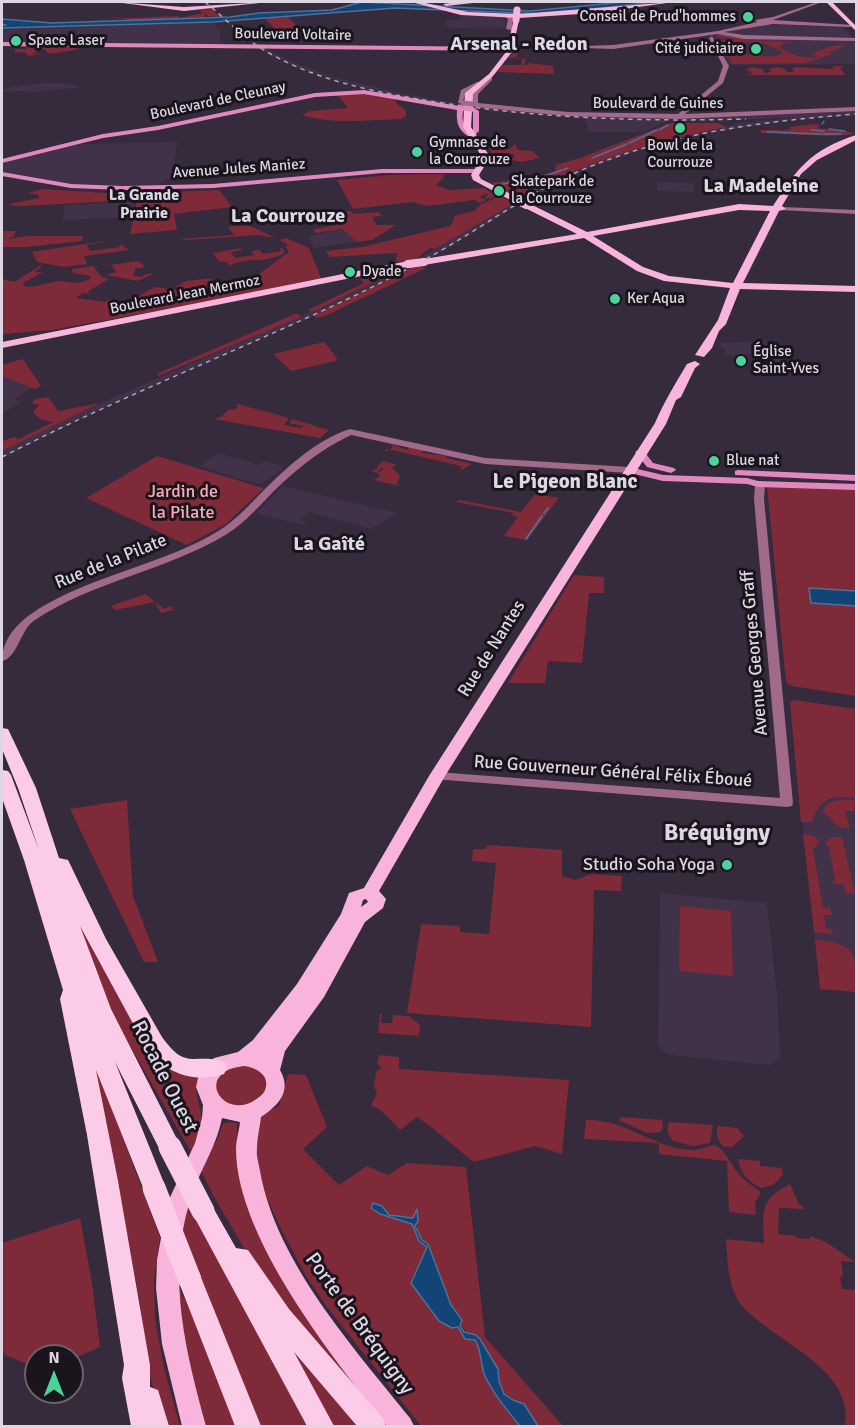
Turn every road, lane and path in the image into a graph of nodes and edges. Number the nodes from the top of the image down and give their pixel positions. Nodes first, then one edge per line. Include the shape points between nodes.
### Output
1 (118, 2) edge
2 (266, 2) edge
3 (420, 2) edge
4 (468, 2) edge
5 (479, 2) edge
6 (670, 2) edge
7 (820, 2) edge
8 (830, 2) edge
9 (459, 3) junction
10 (518, 6) edge
11 (505, 15) junction
12 (770, 21) junction
13 (515, 24) junction
14 (850, 24) junction
15 (856, 29) edge
16 (718, 32) junction
17 (694, 36) junction
18 (713, 39) junction
19 (800, 40) junction
20 (856, 40) edge
21 (2, 44) edge
22 (558, 47) dead end
23 (510, 49) junction
24 (489, 77) junction
25 (480, 83) junction
26 (461, 106) junction
27 (473, 106) junction
28 (856, 109) edge
29 (678, 117) junction
30 (475, 137) junction
31 (853, 141) edge
32 (2, 161) edge
33 (477, 172) junction
34 (2, 175) edge
35 (791, 190) junction
36 (743, 206) junction
37 (780, 208) junction
38 (856, 212) edge
39 (585, 235) junction
40 (374, 271) junction
41 (737, 286) junction
42 (856, 289) edge
43 (2, 346) edge
44 (640, 452) junction
45 (629, 470) junction
46 (672, 471) junction
47 (856, 478) edge
48 (757, 480) junction
49 (856, 486) edge
50 (2, 658) edge
51 (2, 733) edge
52 (2, 775) edge
53 (437, 776) junction
54 (787, 803) joint
55 (42, 834) junction
56 (364, 903) junction
57 (73, 990) junction
58 (244, 1058) junction
59 (216, 1068) junction
60 (271, 1069) junction
61 (213, 1106) junction
62 (252, 1112) junction
63 (224, 1250) junction
64 (137, 1365) junction
65 (144, 1426) edge
66 (156, 1426) edge
67 (194, 1426) edge
68 (248, 1426) edge
69 (321, 1426) edge
70 (373, 1426) edge
71 (402, 1426) edge

1 - 2 main road via 177,9
3 - 9 main road
3 - 11 main road via 453,11
4 - 9 main road
5 - 9 main road
6 - 11 main road via 561,15
7 - 12 street
8 - 14 main road
10 - 13 main road, bridge
11 - 13 street via 511,18 509,29
12 - 14 street
12 - 16 street
13 - 23 main road
14 - 15 main road
14 - 20 main road
16 - 17 street
16 - 18 street
16 - 19 street
17 - 18 street
17 - 22 street via 613,47
18 - 19 street
18 - 29 street via 726,66 721,82
19 - 20 street
21 - 23 main road, Boulevard Voltaire
23 - 24 main road
24 - 25 main road
24 - 27 street via 475,94
25 - 26 street via 464,91
25 - 30 main road via 470,93 467,123
26 - 27 main road, Boulevard de Cleunay, bridge
26 - 30 main road via 459,126
26 - 32 main road, Boulevard de Cleunay via 364,92 315,95 103,136
27 - 29 street, Boulevard de Guines via 586,116
27 - 30 main road
28 - 29 street, Boulevard de Guines
30 - 33 main road via 486,157
31 - 35 main road, Rue de Nantes via 806,164
33 - 34 main road, Avenue Jules Maniez via 390,173 206,189 115,192
33 - 39 main road, bridge via 477,180 494,190
35 - 36 main road
35 - 37 main road, Rue de Nantes
36 - 37 main road, Boulevard Jean Mermoz
36 - 39 main road, Boulevard Jean Mermoz
37 - 38 street
37 - 41 main road, Rue de Nantes via 766,227
39 - 40 main road, Boulevard Jean Mermoz, bridge
39 - 41 main road via 654,275 687,283
40 - 43 main road, Boulevard Jean Mermoz
40 - 43 main road, Boulevard Jean Mermoz
41 - 42 main road
41 - 44 main road, Rue de Nantes via 704,354
44 - 45 main road, Rue de Nantes
44 - 46 main road via 652,466
45 - 46 main road
45 - 48 main road via 663,478
45 - 50 street, Rue de la Pilate via 485,460 350,432 308,457 224,532 31,616 18,627
45 - 53 main road, Rue de Nantes
46 - 48 main road
47 - 48 main road
48 - 49 main road
48 - 54 street, Avenue Georges Graff
51 - 55 highway, Rocade Ouest
52 - 57 highway
53 - 54 street, Rue Gouverneur Général Félix Éboué
53 - 56 main road, Rue de Nantes
55 - 59 highway via 51,838 81,910 161,1052 186,1068
55 - 63 highway, Rocade Ouest, bridge via 93,993
56 - 58 main road, Rue de Nantes via 352,912 304,989 260,1045
56 - 60 main road, Rue de Nantes via 317,992 276,1049
57 - 64 highway via 70,999 93,1107
57 - 68 highway, bridge
58 - 59 main road
58 - 60 main road via 257,1060
59 - 61 main road via 205,1087
60 - 62 main road via 276,1083 274,1093
61 - 62 main road via 231,1113
61 - 67 main road via 211,1131 175,1214 166,1270 171,1336
62 - 71 main road, Porte de Bréquigny via 245,1129 248,1162 271,1238 306,1299
63 - 69 highway, Rocade Ouest
63 - 70 highway via 238,1256 280,1317
64 - 65 highway via 135,1378
64 - 66 highway

